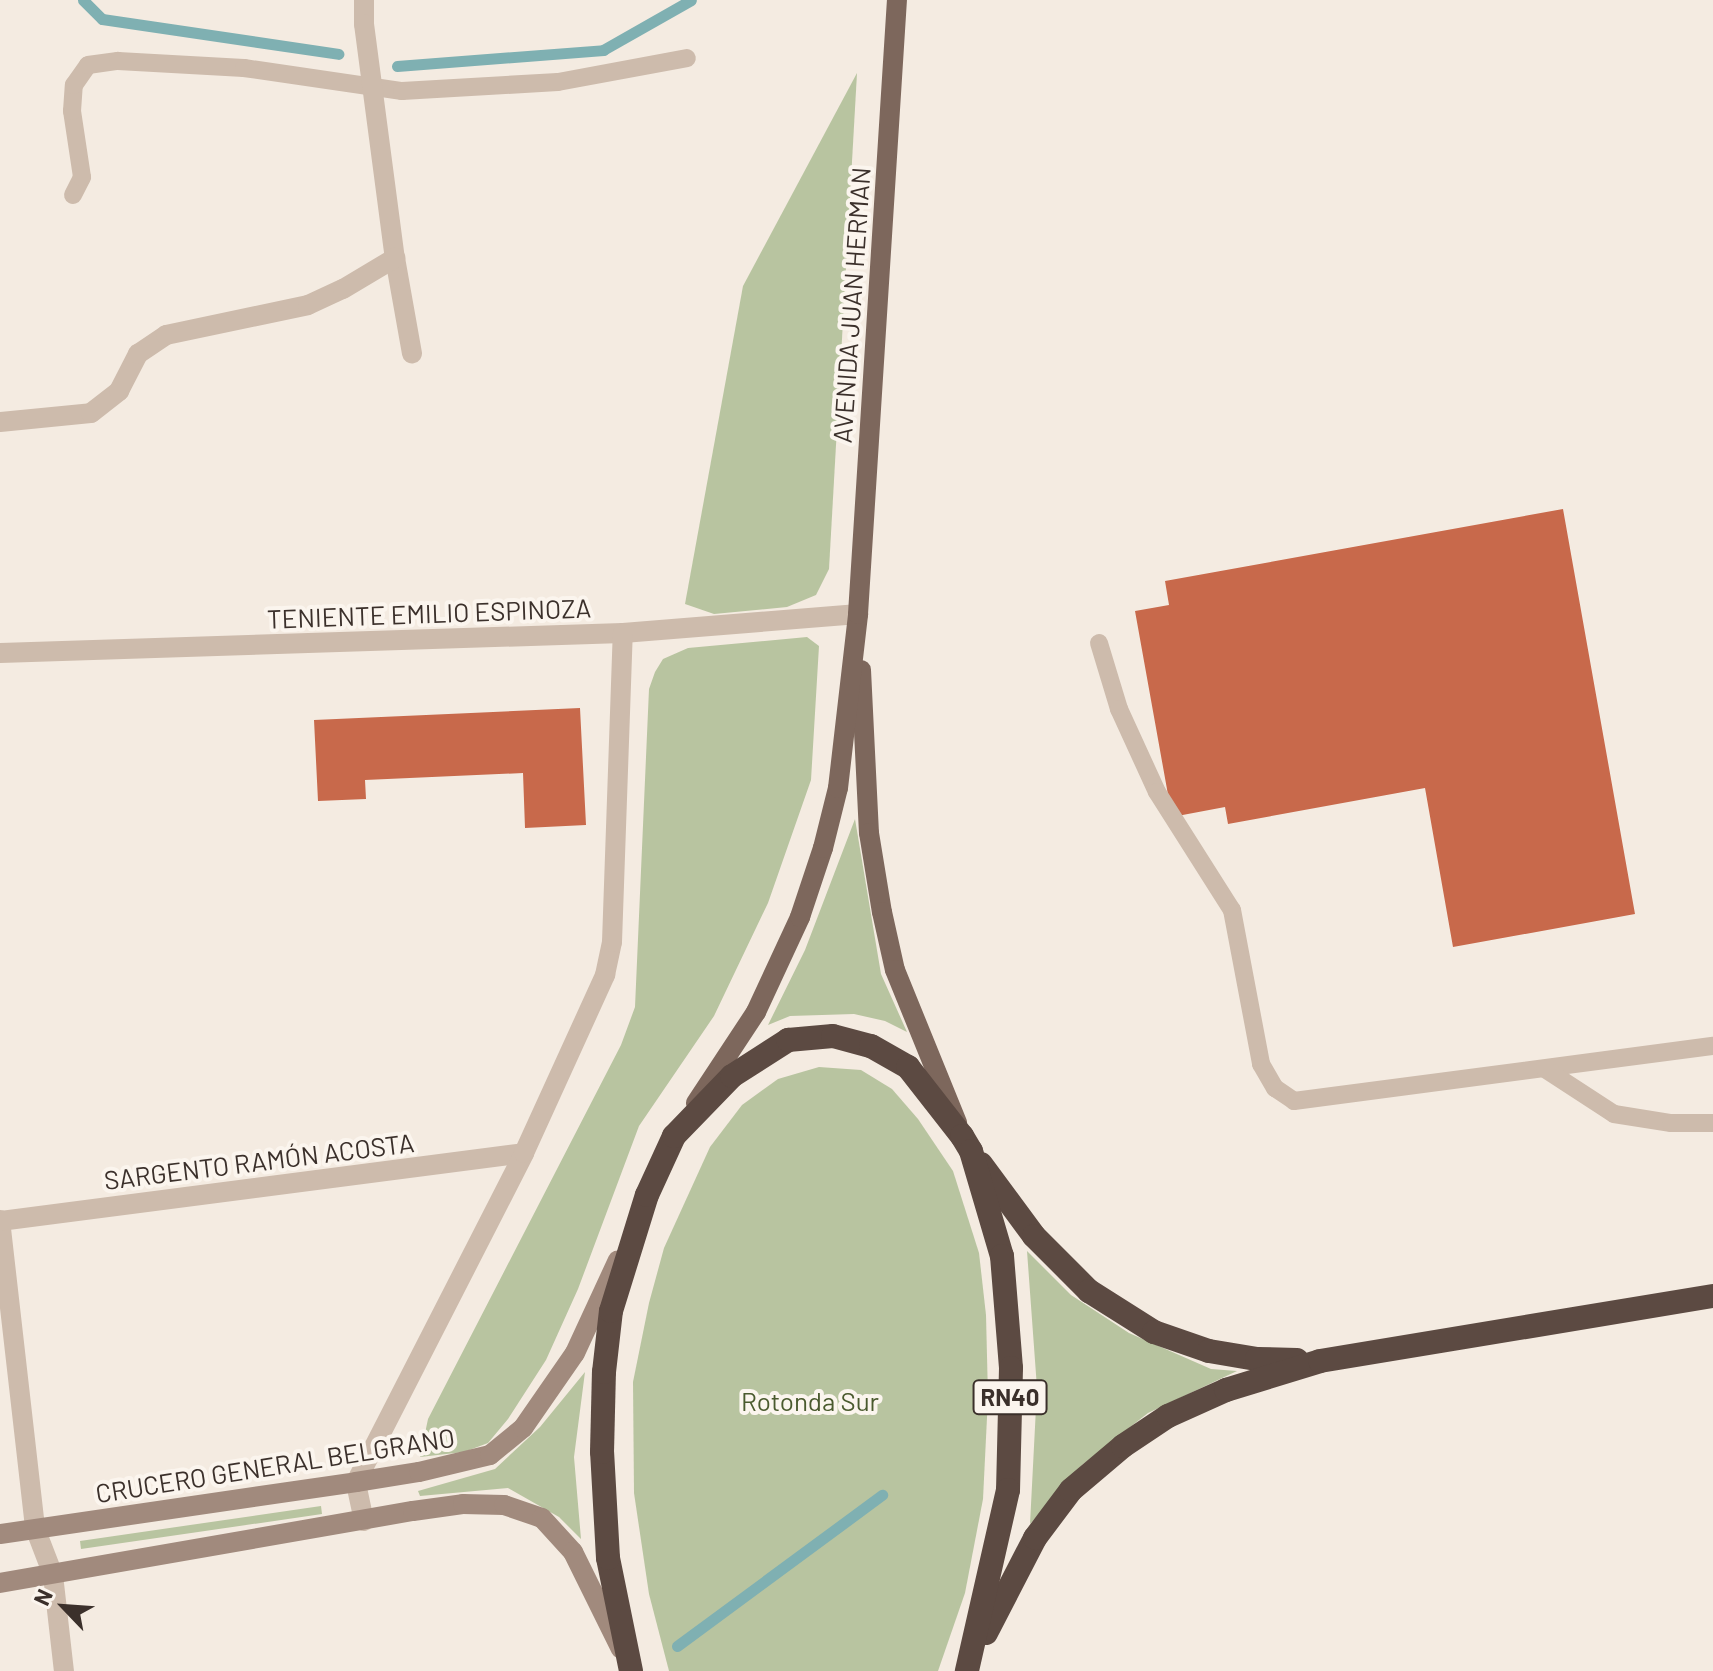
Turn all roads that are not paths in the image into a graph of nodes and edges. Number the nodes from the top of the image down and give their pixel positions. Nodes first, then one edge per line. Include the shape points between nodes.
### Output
1 (364, 0) edge
2 (897, 0) edge
3 (687, 58) dead end
4 (372, 86) junction
5 (73, 195) dead end
6 (395, 258) junction
7 (412, 353) dead end
8 (0, 422) edge
9 (858, 614) junction
10 (623, 633) junction
11 (1099, 643) dead end
12 (0, 653) edge
13 (1713, 1046) edge
14 (1545, 1069) junction
15 (1713, 1123) edge
16 (674, 1136) junction
17 (967, 1143) junction
18 (524, 1153) junction
19 (647, 1195) junction
20 (0, 1221) edge
21 (1713, 1296) edge
22 (1320, 1361) junction
23 (356, 1482) junction
24 (364, 1521) junction
25 (35, 1528) junction
26 (0, 1534) edge
27 (53, 1575) junction
28 (0, 1583) edge
29 (629, 1665) edge
30 (969, 1667) edge
31 (64, 1671) edge

1 - 4 street
2 - 9 main road, AVENIDA JUAN HERMAN
3 - 4 lane via 558,82 402,91
4 - 5 lane via 244,68 118,61 88,65 74,85 72,111 82,177
4 - 6 street
6 - 7 street
6 - 8 street via 308,305 166,335 138,354 119,391 91,413
9 - 10 street, TENIENTE EMILIO ESPINOZA
9 - 16 main road, AVENIDA JUAN HERMAN via 838,788 800,917 756,1012
9 - 17 main road, AVENIDA JUAN HERMAN via 869,833 882,912 895,970
10 - 12 street, TENIENTE EMILIO ESPINOZA
10 - 18 street via 608,964
11 - 14 lane via 1119,709 1157,792 1232,910 1261,1064 1275,1088 1294,1101
13 - 14 lane
14 - 15 lane via 1614,1114
16 - 17 highway, RN40 via 732,1076 788,1040 833,1036 871,1046 908,1067
16 - 19 highway, RN40
17 - 22 highway, RN40 via 1034,1236 1089,1291 1154,1332 1209,1351
17 - 30 highway, RN40 via 1002,1256 1011,1368 1008,1490
18 - 20 street, SARGENTO RAMÓN ACOSTA
18 - 23 street
19 - 23 street, CRUCERO GENERAL BELGRANO via 575,1353 523,1428 490,1455
19 - 29 highway, RN40 via 611,1311 604,1372 608,1558
20 - 25 street
21 - 22 highway, RN40
22 - 30 highway, RN40 via 1226,1390 1168,1416 1071,1490 1035,1538
23 - 24 street
23 - 25 street, CRUCERO GENERAL BELGRANO
24 - 27 street
24 - 29 street via 463,1504 504,1505 542,1518 573,1552
25 - 26 street, CRUCERO GENERAL BELGRANO
25 - 27 street
27 - 28 street
27 - 31 street

